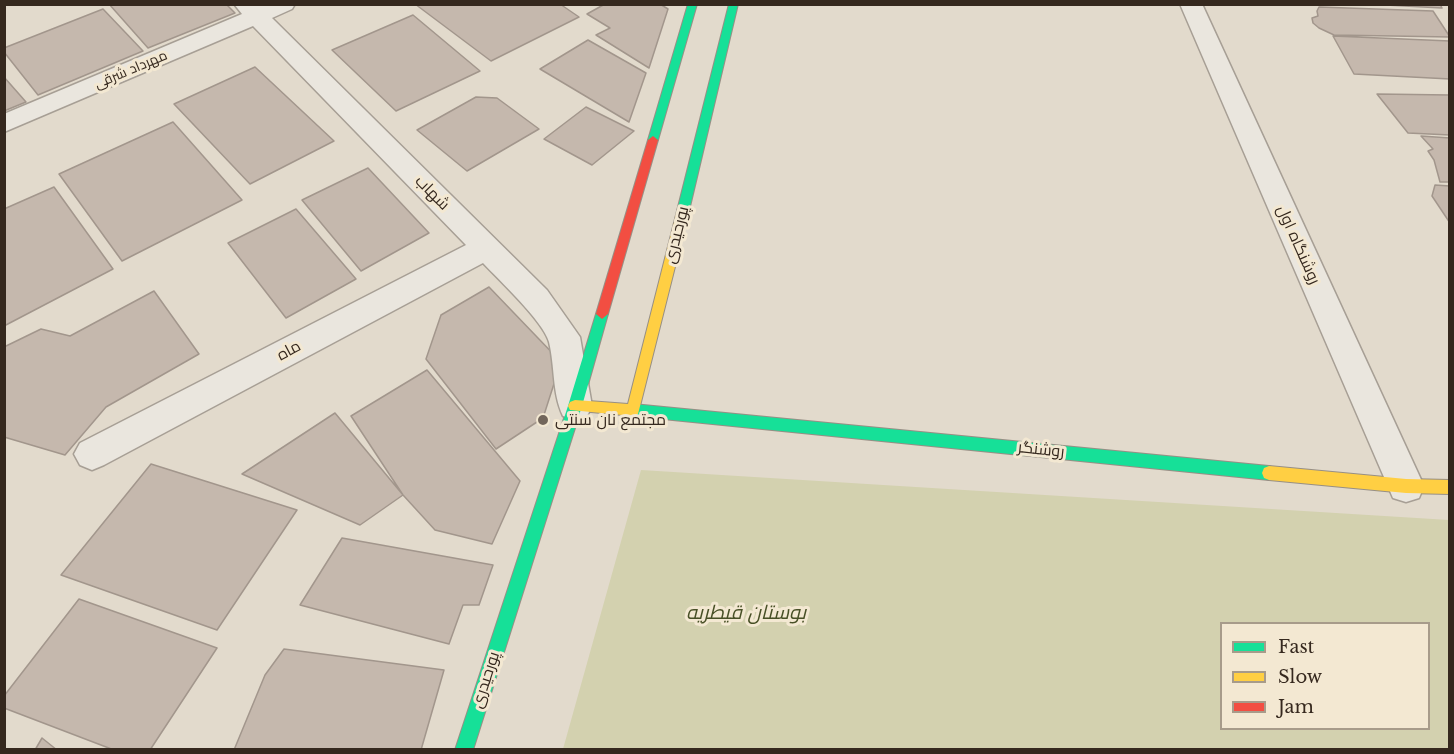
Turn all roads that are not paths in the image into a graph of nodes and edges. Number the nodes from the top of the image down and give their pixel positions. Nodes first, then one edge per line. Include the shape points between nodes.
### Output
1 (284, 4) edge
2 (693, 4) edge
3 (734, 4) edge
4 (1191, 4) edge
5 (251, 10) edge
6 (4, 124) edge
7 (486, 248) junction
8 (575, 405) junction
9 (633, 410) junction
10 (92, 454) dead end
11 (1406, 486) junction
12 (1449, 487) edge
13 (464, 750) edge

1 - 5 street, مهرداد شرقی
2 - 8 main road, پورحیدری
3 - 9 main road, پورحیدری
4 - 11 street, روشنگاه اول
5 - 6 street, مهرداد شرقی
5 - 7 street, شهاب
7 - 8 street, شهاب via 536,298 564,337
7 - 10 street, ماه
8 - 9 main road
8 - 13 main road, پورحیدری
9 - 11 main road, روشنگر
11 - 12 main road, روشنگر

